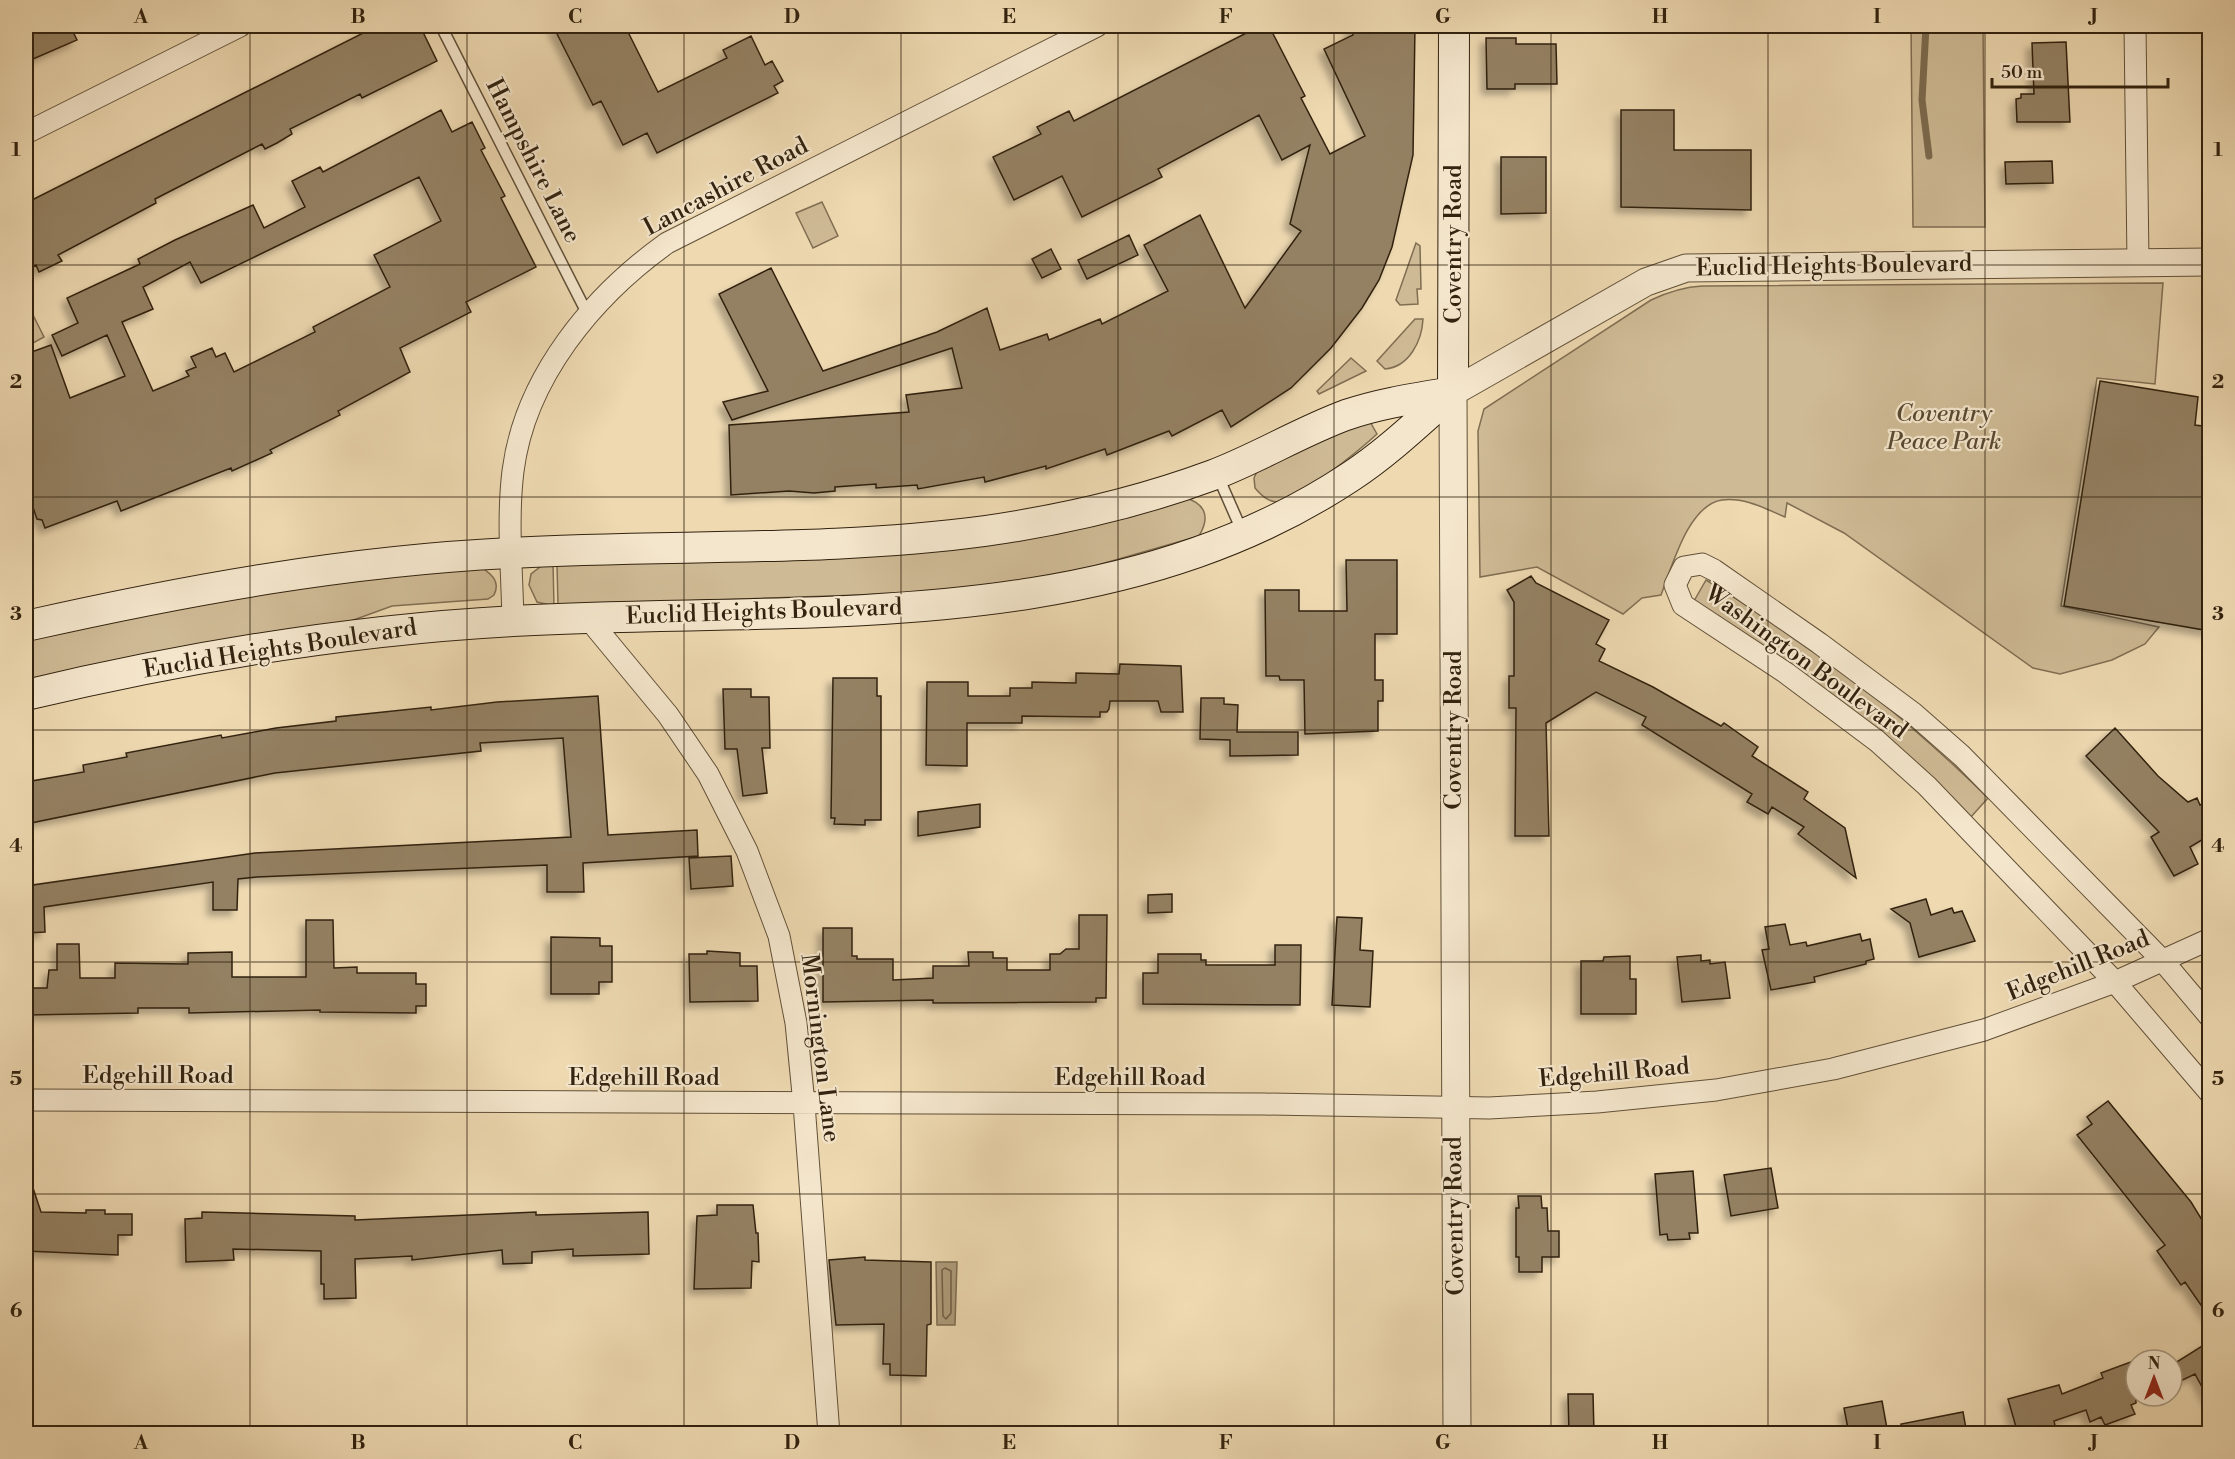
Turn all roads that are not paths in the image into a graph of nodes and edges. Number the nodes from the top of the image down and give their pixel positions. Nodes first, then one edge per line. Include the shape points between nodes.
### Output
1 (240, 26) edge
2 (441, 26) edge
3 (1097, 26) edge
4 (1454, 26) edge
5 (2135, 26) edge
6 (26, 133) edge
7 (2138, 262) junction
8 (2210, 262) edge
9 (588, 315) junction
10 (1453, 392) junction
11 (1217, 474) junction
12 (1244, 534) junction
13 (511, 553) junction
14 (587, 617) junction
15 (513, 621) junction
16 (26, 626) edge
17 (26, 695) edge
18 (2210, 939) edge
19 (2162, 960) junction
20 (2115, 982) junction
21 (2210, 1017) edge
22 (2210, 1093) edge
23 (26, 1101) edge
24 (804, 1104) junction
25 (1454, 1107) junction
26 (829, 1434) edge
27 (1457, 1434) edge

1 - 6 street
2 - 9 lane, Hampshire Lane
3 - 9 street, Lancashire Road via 667,243 641,262
4 - 10 main road, Coventry Road
5 - 7 street
7 - 8 street, Euclid Heights Boulevard
7 - 10 street, Euclid Heights Boulevard via 1686,268 1646,282
9 - 13 street, Lancashire Road via 555,360 523,427 513,468
10 - 11 main road, Euclid Heights Boulevard via 1381,404 1344,416
10 - 12 main road, Euclid Heights Boulevard via 1380,456 1348,478
10 - 25 street, Coventry Road
11 - 12 lane
11 - 13 main road, Euclid Heights Boulevard via 1138,499 986,531 863,542
12 - 14 main road, Euclid Heights Boulevard via 1125,574 972,602 865,610
13 - 15 street, Lancashire Road
13 - 16 main road, Euclid Heights Boulevard via 316,570 195,589
14 - 15 main road, Euclid Heights Boulevard
14 - 24 street, Mornington Lane via 668,715 708,774 747,851 779,936 789,977
15 - 17 main road, Euclid Heights Boulevard via 415,627 243,651 114,674
18 - 19 street, Edgehill Road
19 - 20 street, Edgehill Road
19 - 20 street, Washington Boulevard via 2017,811 1913,713 1714,570 1701,564 1684,567 1676,585 1683,605 1786,673 1877,741 1927,786
19 - 21 street, Washington Boulevard
20 - 22 street, Washington Boulevard
20 - 25 street, Edgehill Road via 1984,1030 1833,1069 1668,1095 1531,1106
23 - 24 street, Edgehill Road
24 - 25 street, Edgehill Road
24 - 26 street, Mornington Lane
25 - 27 street, Coventry Road

